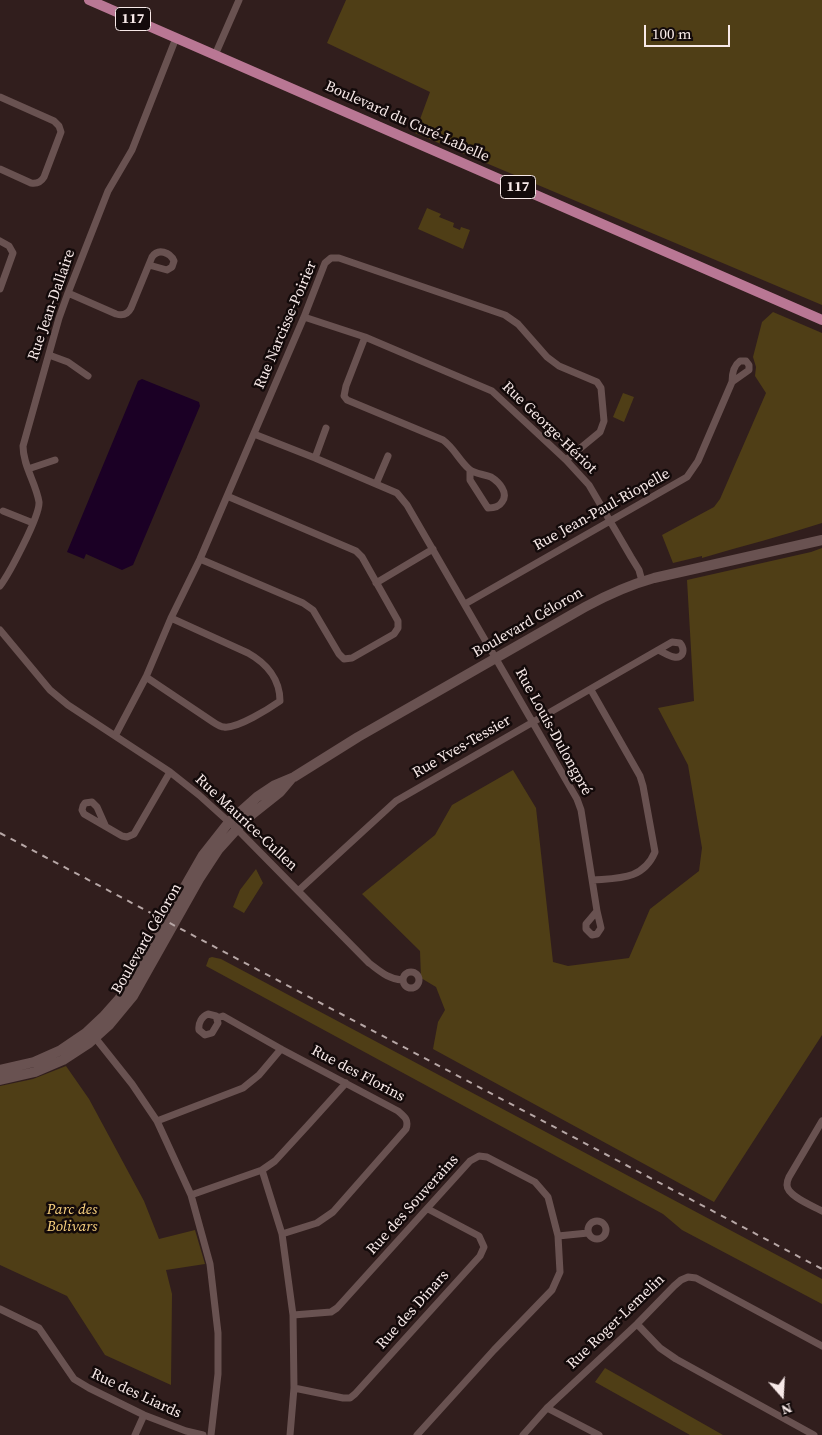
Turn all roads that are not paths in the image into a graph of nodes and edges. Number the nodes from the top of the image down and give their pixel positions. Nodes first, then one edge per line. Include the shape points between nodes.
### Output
1 (239, 0) edge
2 (92, 1) edge
3 (176, 38) junction
4 (215, 55) junction
5 (0, 97) edge
6 (0, 169) edge
7 (0, 241) edge
8 (149, 265) dead end
9 (0, 289) edge
10 (68, 293) junction
11 (304, 317) junction
12 (822, 320) edge
13 (365, 336) junction
14 (49, 355) junction
15 (88, 376) dead end
16 (732, 382) dead end
17 (326, 428) dead end
18 (254, 434) junction
19 (388, 456) dead end
20 (314, 458) junction
21 (55, 460) dead end
22 (566, 460) junction
23 (28, 469) junction
24 (470, 471) junction
25 (376, 484) junction
26 (227, 496) junction
27 (3, 511) dead end
28 (611, 520) junction
29 (33, 524) junction
30 (822, 535) edge
31 (822, 540) edge
32 (797, 544) junction
33 (433, 549) junction
34 (200, 559) junction
35 (642, 581) junction
36 (376, 583) junction
37 (0, 586) edge
38 (465, 604) junction
39 (172, 618) junction
40 (0, 630) edge
41 (658, 650) dead end
42 (496, 658) junction
43 (146, 677) junction
44 (591, 690) junction
45 (532, 723) junction
46 (115, 736) junction
47 (170, 772) junction
48 (106, 825) dead end
49 (233, 825) junction
50 (593, 880) junction
51 (298, 892) junction
52 (597, 911) dead end
53 (402, 980) dead end
54 (217, 1018) dead end
55 (93, 1034) junction
56 (281, 1049) junction
57 (0, 1070) edge
58 (0, 1080) edge
59 (346, 1083) junction
60 (822, 1120) edge
61 (157, 1121) junction
62 (819, 1133) edge
63 (262, 1170) junction
64 (191, 1195) junction
65 (428, 1209) junction
66 (822, 1211) edge
67 (588, 1233) dead end
68 (282, 1234) junction
69 (558, 1236) junction
70 (0, 1309) edge
71 (293, 1315) junction
72 (637, 1324) junction
73 (822, 1346) edge
74 (294, 1388) junction
75 (547, 1408) junction
76 (144, 1415) junction
77 (135, 1435) edge
78 (203, 1435) edge
79 (211, 1435) edge
80 (290, 1435) edge
81 (417, 1435) edge
82 (523, 1435) edge
83 (599, 1435) edge
84 (814, 1435) edge

1 - 4 street
2 - 3 main road, Boulevard du Curé-Labelle / 117
3 - 4 main road, Boulevard du Curé-Labelle / 117
3 - 10 street, Rue Jean-Dallaire via 132,150 111,185
4 - 12 main road, Boulevard du Curé-Labelle / 117
5 - 6 street via 54,121 61,132 41,181 31,183
7 - 9 street via 13,253
8 - 10 street via 131,308 122,315
10 - 14 street, Rue Jean-Dallaire
11 - 13 street, Rue George-Hériot
11 - 18 street, Rue Narcisse-Poirier
11 - 22 street, Rue Narcisse-Poirier via 325,264 331,258 505,315 518,324 547,357 559,366 597,382 601,388 604,421 600,432
13 - 22 street, Rue George-Hériot via 492,391
13 - 24 street via 346,386 344,396 347,400 443,440
14 - 15 street via 68,362
14 - 23 street, Rue Jean-Dallaire via 23,446
16 - 28 street, Rue Jean-Paul-Riopelle via 689,475
17 - 20 street
18 - 20 street, Rue Louis-Dulongpré
18 - 26 street, Rue Narcisse-Poirier
19 - 25 street
20 - 25 street, Rue Louis-Dulongpré
21 - 23 street
22 - 28 street, Rue George-Hériot via 589,485
23 - 29 street, Rue Jean-Dallaire via 38,502
24 - 24 street via 470,480 488,508 501,505 505,493 498,484 492,478
25 - 33 street, Rue Louis-Dulongpré via 397,493 408,505
26 - 34 street, Rue Narcisse-Poirier
26 - 36 street via 356,551
27 - 29 street
28 - 35 street, Rue George-Hériot
28 - 38 street, Rue Jean-Paul-Riopelle
29 - 37 street, Rue Jean-Dallaire
30 - 32 street, Boulevard Céloron
31 - 32 street, Boulevard Céloron
32 - 35 street, Boulevard Céloron
33 - 36 street
33 - 38 street, Rue Louis-Dulongpré
34 - 36 street via 309,607 344,659 352,658 394,634 398,628 398,621
34 - 39 street, Rue Narcisse-Poirier
35 - 42 street, Boulevard Céloron via 600,598
38 - 42 street, Rue Louis-Dulongpré
39 - 43 street, Rue Narcisse-Poirier
39 - 43 street via 259,659 269,669 280,690 280,701 236,725 224,727
40 - 46 street, Rue Maurice-Cullen via 50,690
41 - 44 street, Rue Yves-Tessier
42 - 45 street, Rue Louis-Dulongpré
42 - 49 street, Boulevard Céloron via 294,777 275,785
43 - 46 street, Rue Narcisse-Poirier
44 - 45 street, Rue Yves-Tessier
44 - 50 street via 640,776 654,852 650,862 638,873
45 - 50 street, Rue Louis-Dulongpré via 577,799
45 - 51 street, Rue Yves-Tessier via 396,801
46 - 47 street, Rue Maurice-Cullen
47 - 48 street via 134,834 122,836
47 - 49 street, Rue Maurice-Cullen
49 - 51 street, Rue Maurice-Cullen
49 - 55 street, Boulevard Céloron via 212,843 197,864 122,994
50 - 52 street, Rue Louis-Dulongpré
51 - 53 street, Rue Maurice-Cullen via 369,962 381,972
54 - 56 street, Rue des Florins via 223,1016
55 - 57 street, Boulevard Céloron via 25,1065
55 - 58 street, Boulevard Céloron via 75,1053 50,1066
55 - 61 street
56 - 59 street, Rue des Florins
56 - 61 street via 243,1088
59 - 63 street via 310,1124
59 - 68 street, Rue des Florins via 398,1110 406,1117 406,1129 332,1212 317,1223
60 - 62 street
61 - 64 street
62 - 66 street via 787,1185 794,1196
63 - 64 street
63 - 68 street
64 - 79 street via 210,1264 218,1333 218,1374
65 - 69 street, Rue des Souverains via 470,1161 479,1156 487,1157 535,1182 548,1197
65 - 71 street, Rue des Souverains via 338,1308 331,1312
65 - 74 street, Rue des Dinars via 479,1236 484,1247 480,1256 350,1398
67 - 69 street
68 - 71 street
69 - 81 street, Rue des Souverains via 560,1272 552,1290
70 - 76 street, Rue des Liards via 39,1328 74,1379
71 - 74 street
72 - 73 street, Rue Roger-Lemelin via 674,1286 688,1277 696,1278
72 - 75 street, Rue Roger-Lemelin
72 - 84 street via 676,1359
74 - 80 street
75 - 82 street, Rue Roger-Lemelin
75 - 83 street
76 - 77 street
76 - 78 street, Rue des Liards

